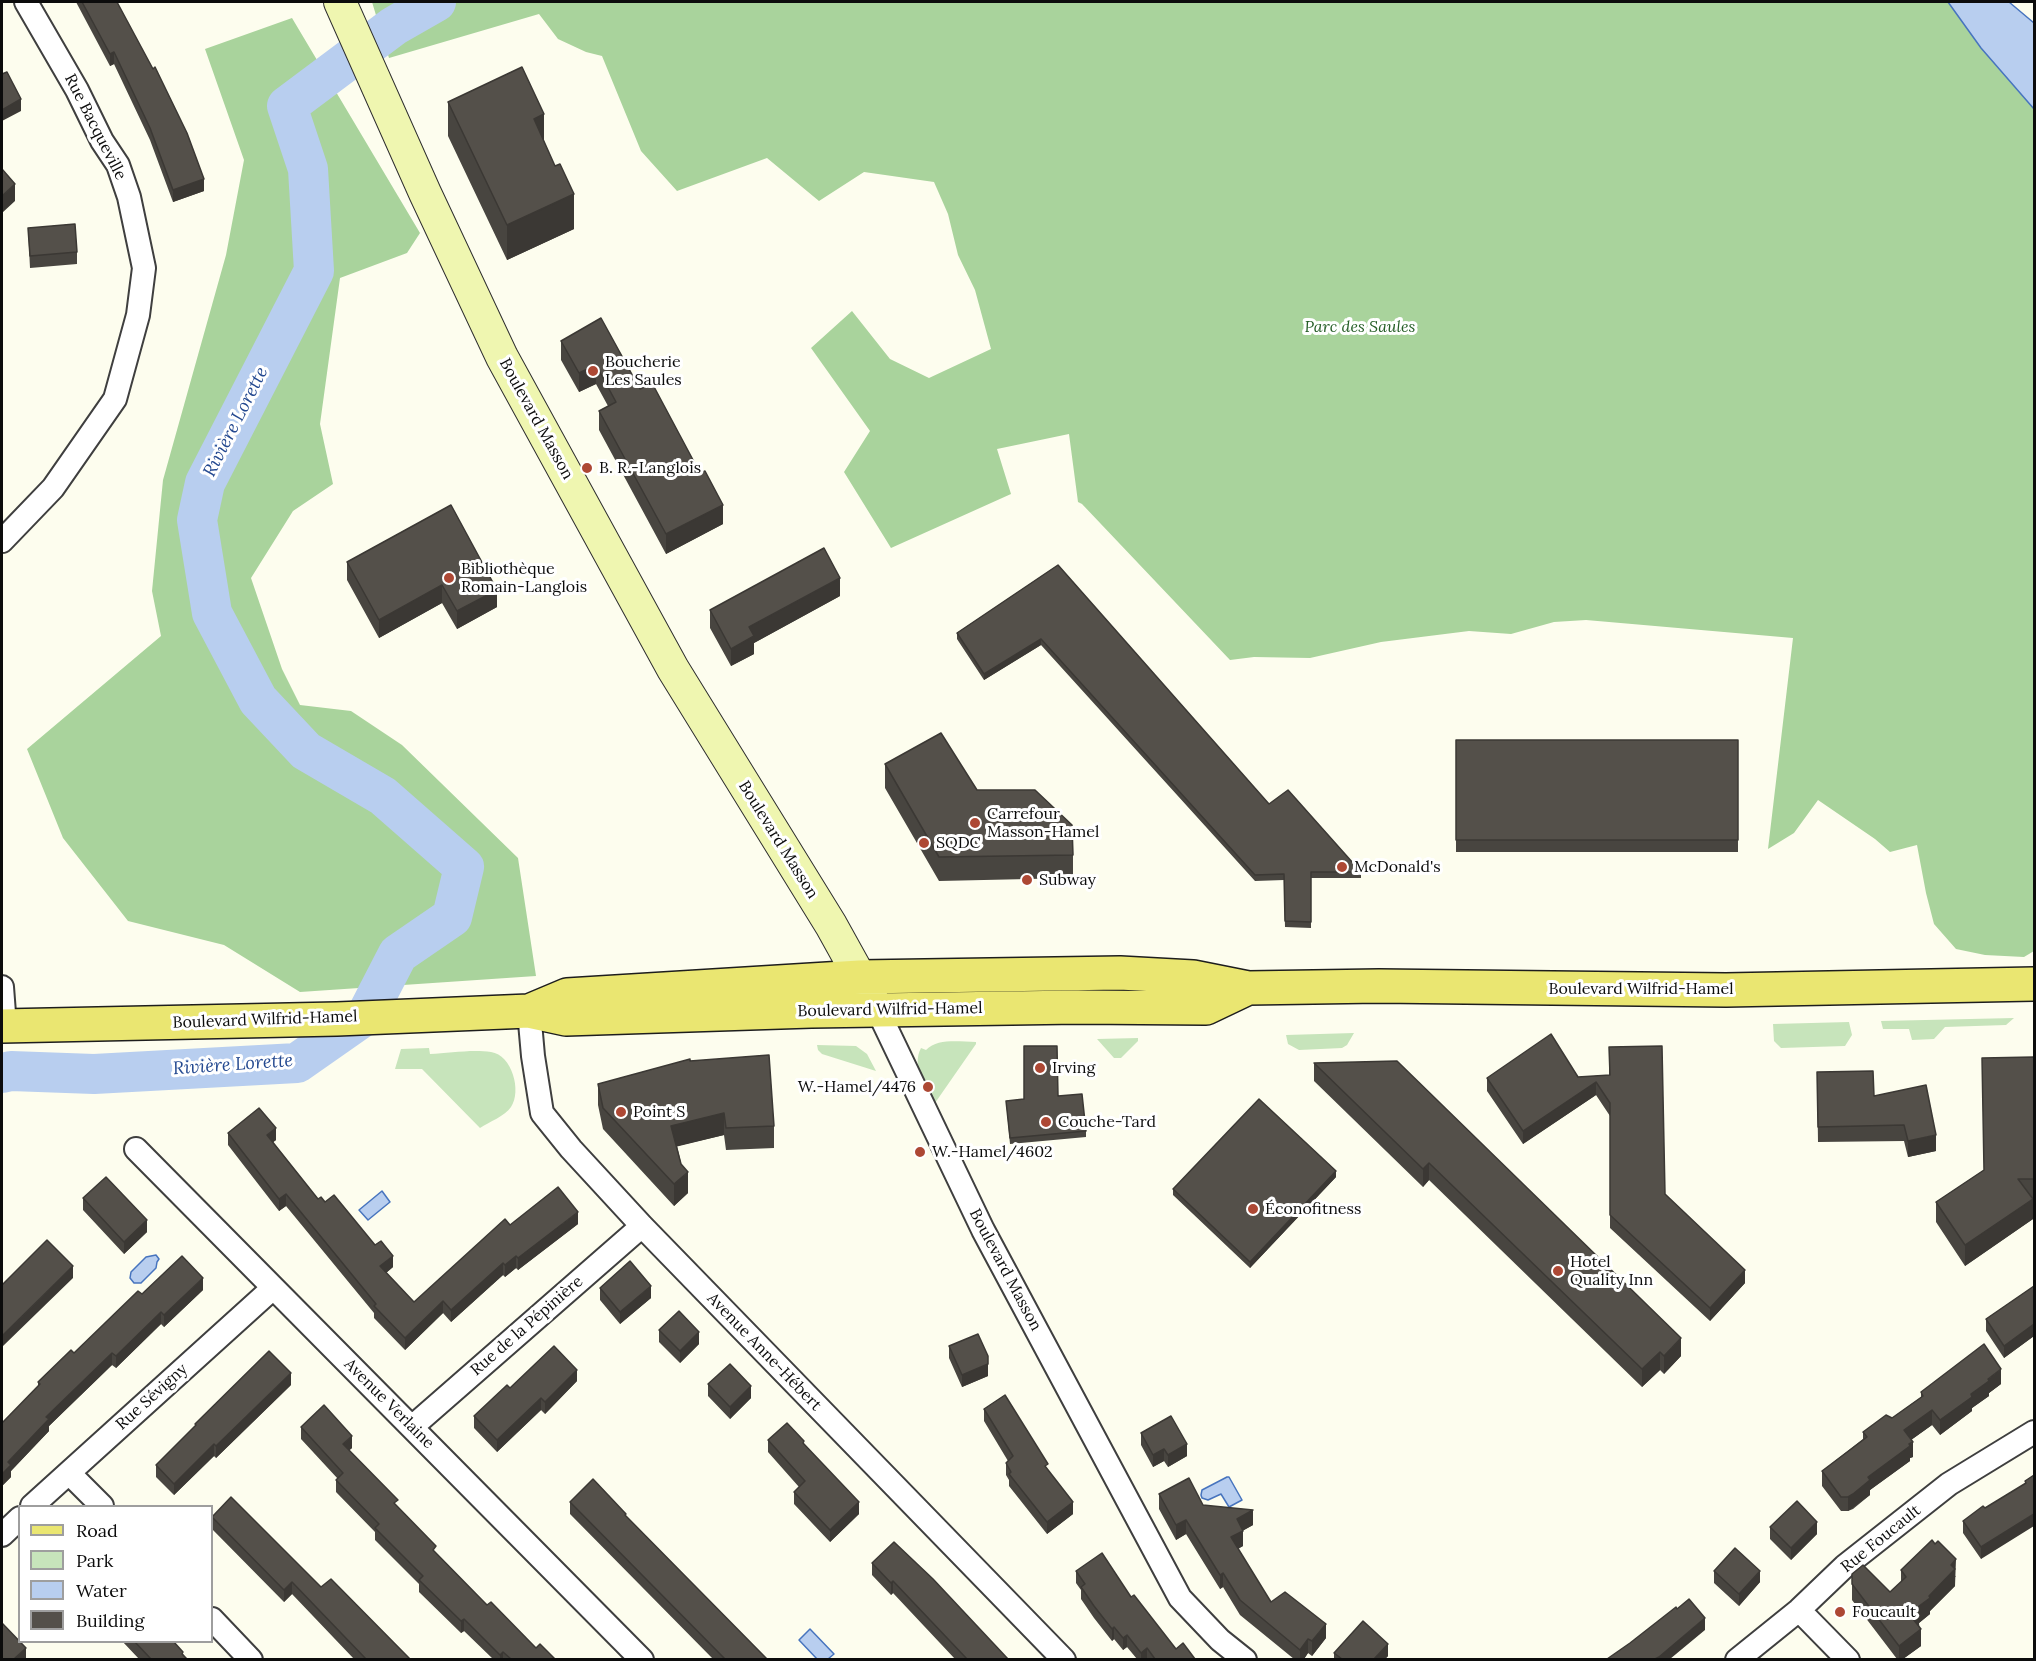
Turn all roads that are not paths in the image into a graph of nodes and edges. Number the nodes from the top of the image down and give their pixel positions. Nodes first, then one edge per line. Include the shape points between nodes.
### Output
1 (26, 2) edge
2 (340, 2) edge
3 (2, 541) edge
4 (860, 977) junction
5 (2034, 984) edge
6 (2, 987) edge
7 (1248, 988) junction
8 (529, 1011) junction
9 (878, 1011) junction
10 (3, 1026) edge
11 (136, 1149) dead end
12 (642, 1226) junction
13 (273, 1288) junction
14 (412, 1427) junction
15 (2034, 1432) edge
16 (69, 1473) junction
17 (33, 1505) edge
18 (101, 1505) edge
19 (18, 1520) edge
20 (2, 1535) edge
21 (1799, 1610) junction
22 (213, 1620) edge
23 (251, 1659) edge
24 (642, 1659) edge
25 (1064, 1659) edge
26 (1245, 1659) edge
27 (1737, 1659) edge
28 (1848, 1659) edge

1 - 3 street, Rue Bacqueville via 118,165 144,268 138,315 115,399 53,488
2 - 4 main road, Boulevard Masson via 502,357 673,669
4 - 7 main road, Boulevard Wilfrid-Hamel via 1120,973 1193,977
4 - 8 main road, Boulevard Wilfrid-Hamel via 567,995
4 - 9 main road, Boulevard Masson
5 - 7 main road, Boulevard Wilfrid-Hamel via 1726,990
6 - 10 street
7 - 9 main road, Boulevard Wilfrid-Hamel via 1206,1008
8 - 9 main road, Boulevard Wilfrid-Hamel via 566,1019
8 - 10 main road, Boulevard Wilfrid-Hamel
8 - 12 street, Avenue Anne-Hébert via 542,1113
9 - 26 street, Boulevard Masson via 983,1230 1180,1598 1220,1640
11 - 13 street, Avenue Verlaine
12 - 14 street, Rue de la Pépinière
12 - 25 street, Avenue Anne-Hébert
13 - 14 street, Avenue Verlaine
13 - 16 street, Rue Sévigny
14 - 24 street, Avenue Verlaine
15 - 21 street, Rue Foucault via 1949,1484 1845,1566
16 - 17 street, Rue Sévigny
16 - 18 street
19 - 20 street
21 - 27 street, Rue Foucault
21 - 28 street
22 - 23 street

